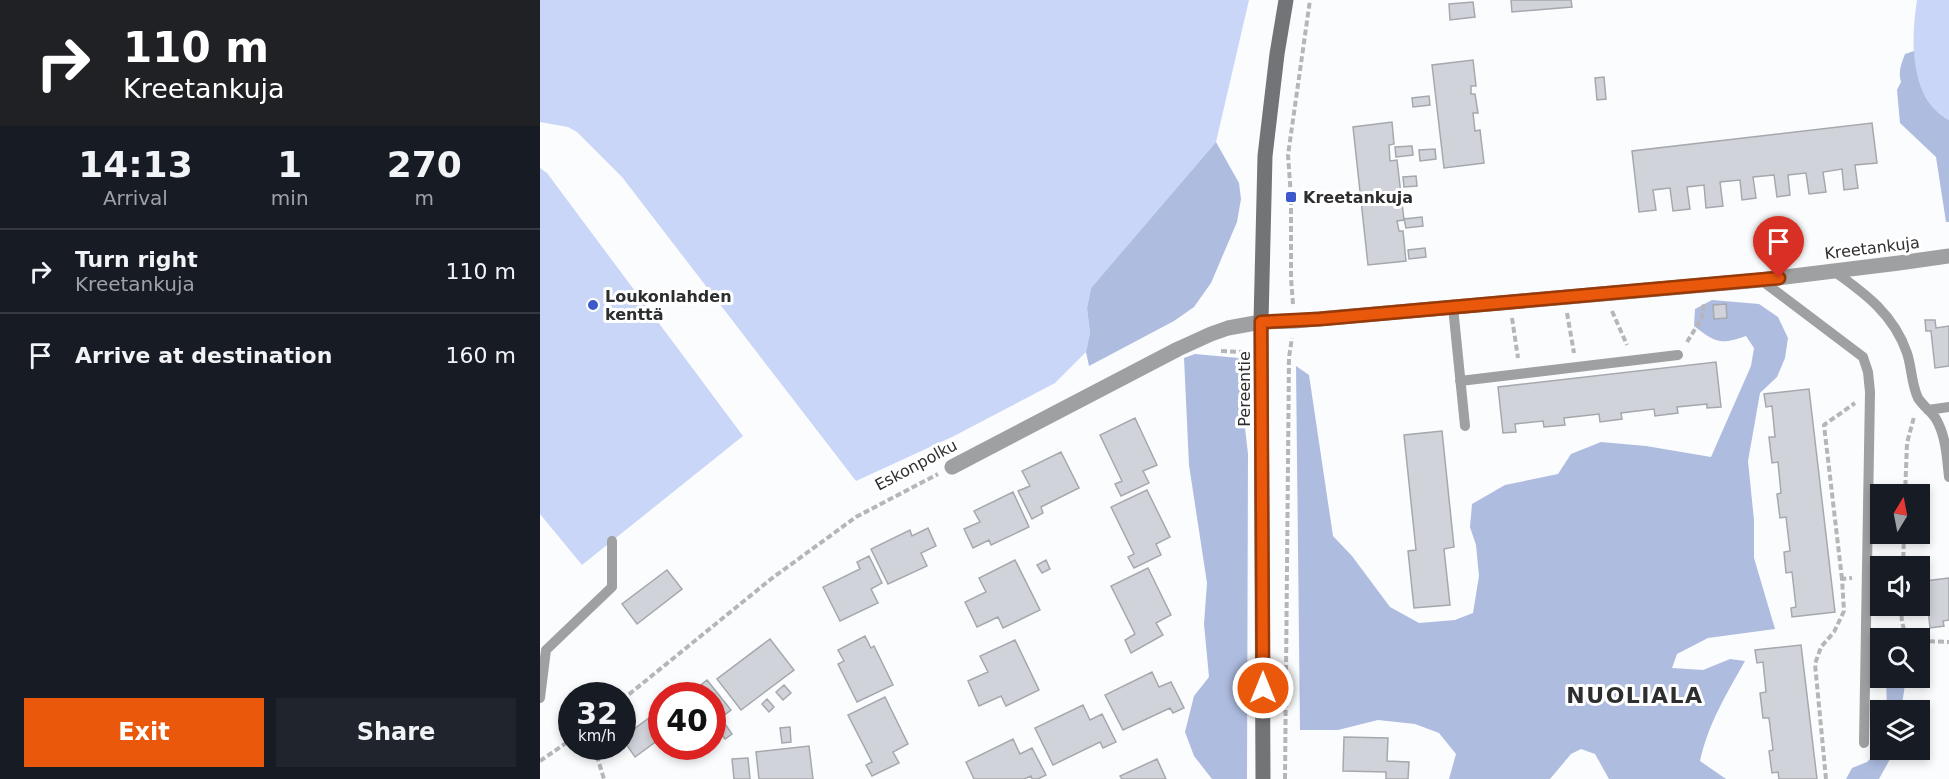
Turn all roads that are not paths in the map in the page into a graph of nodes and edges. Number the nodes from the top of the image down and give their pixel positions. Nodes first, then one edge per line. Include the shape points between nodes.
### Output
1 (1286, 0) edge
2 (1949, 256) edge
3 (1835, 272) junction
4 (1761, 280) junction
5 (1453, 307) junction
6 (1261, 322) junction
7 (1678, 355) dead end
8 (1460, 381) junction
9 (1949, 407) edge
10 (1928, 410) junction
11 (1465, 426) dead end
12 (952, 467) road end
13 (1949, 477) edge
14 (612, 541) dead end
15 (540, 698) edge
16 (1864, 743) dead end
17 (1263, 779) edge

1 - 6 street, Pereentie via 1265,156
2 - 3 street, Kreetankuja
3 - 4 street, Kreetankuja
3 - 10 lane via 1871,298 1887,316 1908,354 1912,382
4 - 5 street, Kreetankuja
4 - 16 lane via 1863,357 1868,372
5 - 6 street, Kreetankuja
5 - 8 lane
6 - 12 street, Eskonpolku via 1220,330 1178,349
6 - 17 street, Pereentie
7 - 8 lane
8 - 11 lane
9 - 10 lane
10 - 13 lane via 1945,442
14 - 15 lane via 612,587 546,650

